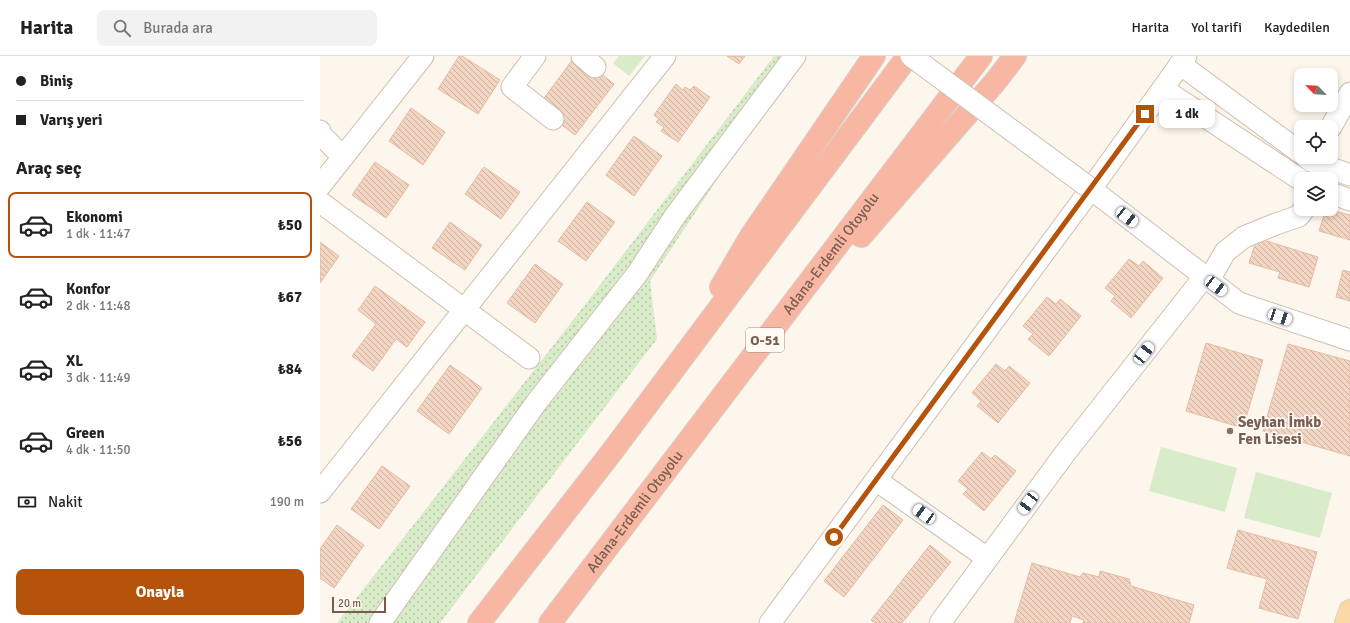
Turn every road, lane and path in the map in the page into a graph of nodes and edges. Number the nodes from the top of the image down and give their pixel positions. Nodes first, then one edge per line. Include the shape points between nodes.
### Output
1 (423, 56) edge
2 (535, 56) edge
3 (665, 56) edge
4 (795, 56) edge
5 (874, 56) edge
6 (908, 56) edge
7 (911, 56) edge
8 (981, 56) edge
9 (1015, 56) edge
10 (1183, 60) edge
11 (1163, 89) junction
12 (1348, 101) edge
13 (554, 119) dead end
14 (1336, 120) edge
15 (320, 131) edge
16 (1294, 149) edge
17 (343, 157) junction
18 (1316, 164) edge
19 (1294, 175) edge
20 (1350, 175) edge
21 (320, 186) edge
22 (1091, 190) junction
23 (1338, 196) edge
24 (1350, 200) edge
25 (320, 202) edge
26 (1299, 216) edge
27 (1206, 278) junction
28 (464, 311) junction
29 (1350, 340) edge
30 (529, 358) dead end
31 (672, 372) junction
32 (730, 386) junction
33 (876, 480) junction
34 (320, 492) edge
35 (987, 558) junction
36 (1350, 612) edge
37 (380, 623) edge
38 (479, 623) edge
39 (550, 623) edge
40 (770, 623) edge
41 (940, 623) edge
42 (1346, 623) edge

1 - 17 street
2 - 13 street via 512,87
3 - 28 street
4 - 37 street via 675,216 637,274 536,403
5 - 31 highway via 751,236
6 - 31 highway
7 - 22 street, bridge
8 - 32 highway, Adana-Erdemli Otoyolu / O-51
9 - 32 highway
10 - 11 street
10 - 16 street
11 - 19 street
11 - 22 street
12 - 14 street
15 - 17 street
17 - 21 street
18 - 20 street
22 - 27 street
22 - 33 street
23 - 24 street
25 - 28 street
26 - 27 street via 1244,237 1225,252
27 - 29 street via 1238,303
27 - 35 street via 1066,452
28 - 30 street
28 - 34 street
31 - 38 highway
32 - 39 highway, Adana-Erdemli Otoyolu / O-51
33 - 35 street
33 - 40 street
35 - 41 street
36 - 42 main road

